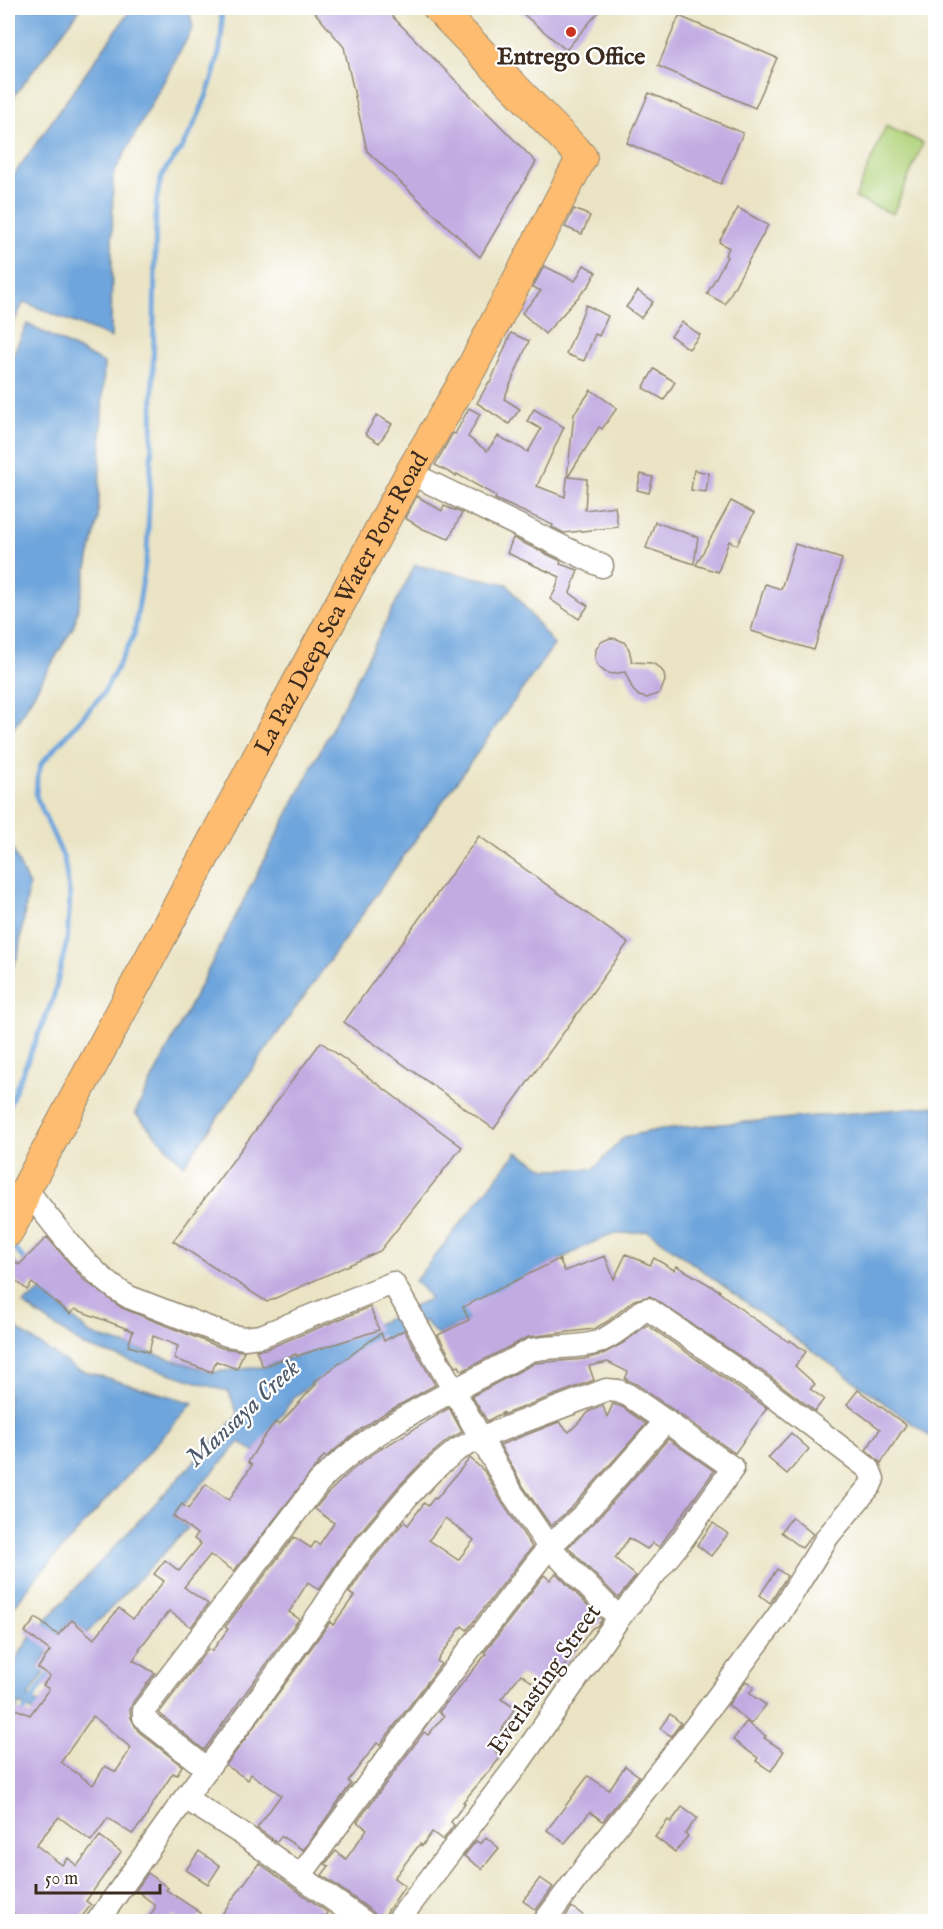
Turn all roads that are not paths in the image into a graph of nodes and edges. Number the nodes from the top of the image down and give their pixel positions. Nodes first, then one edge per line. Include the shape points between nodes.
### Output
1 (438, 8) edge
2 (410, 473) junction
3 (602, 566) dead end
4 (17, 1212) edge
5 (453, 1390) junction
6 (666, 1421) junction
7 (482, 1437) junction
8 (549, 1547) junction
9 (619, 1618) junction
10 (207, 1769) junction
11 (185, 1798) junction
12 (300, 1876) junction
13 (97, 1922) edge
14 (364, 1922) edge
15 (397, 1922) edge
16 (544, 1922) edge

1 - 2 main road, La Paz Deep Sea Water Port Road via 582,157 471,369
2 - 3 street
2 - 4 main road, La Paz Deep Sea Water Port Road
4 - 5 street via 80,1255 115,1289 227,1335 261,1336 393,1283
5 - 7 street
5 - 10 street via 383,1432 319,1482 144,1710 148,1722
5 - 16 street via 531,1350 600,1341 648,1309 772,1395 869,1469 873,1479 828,1536 778,1616
6 - 7 street via 627,1395 606,1390
6 - 8 street via 584,1514
6 - 9 street, Everlasting Street via 733,1467 682,1540
7 - 8 street via 512,1493
7 - 10 street via 433,1470 381,1527
8 - 9 street
8 - 12 street
9 - 15 street, Everlasting Street via 517,1765
10 - 11 street
11 - 12 street
11 - 13 street
12 - 14 street

